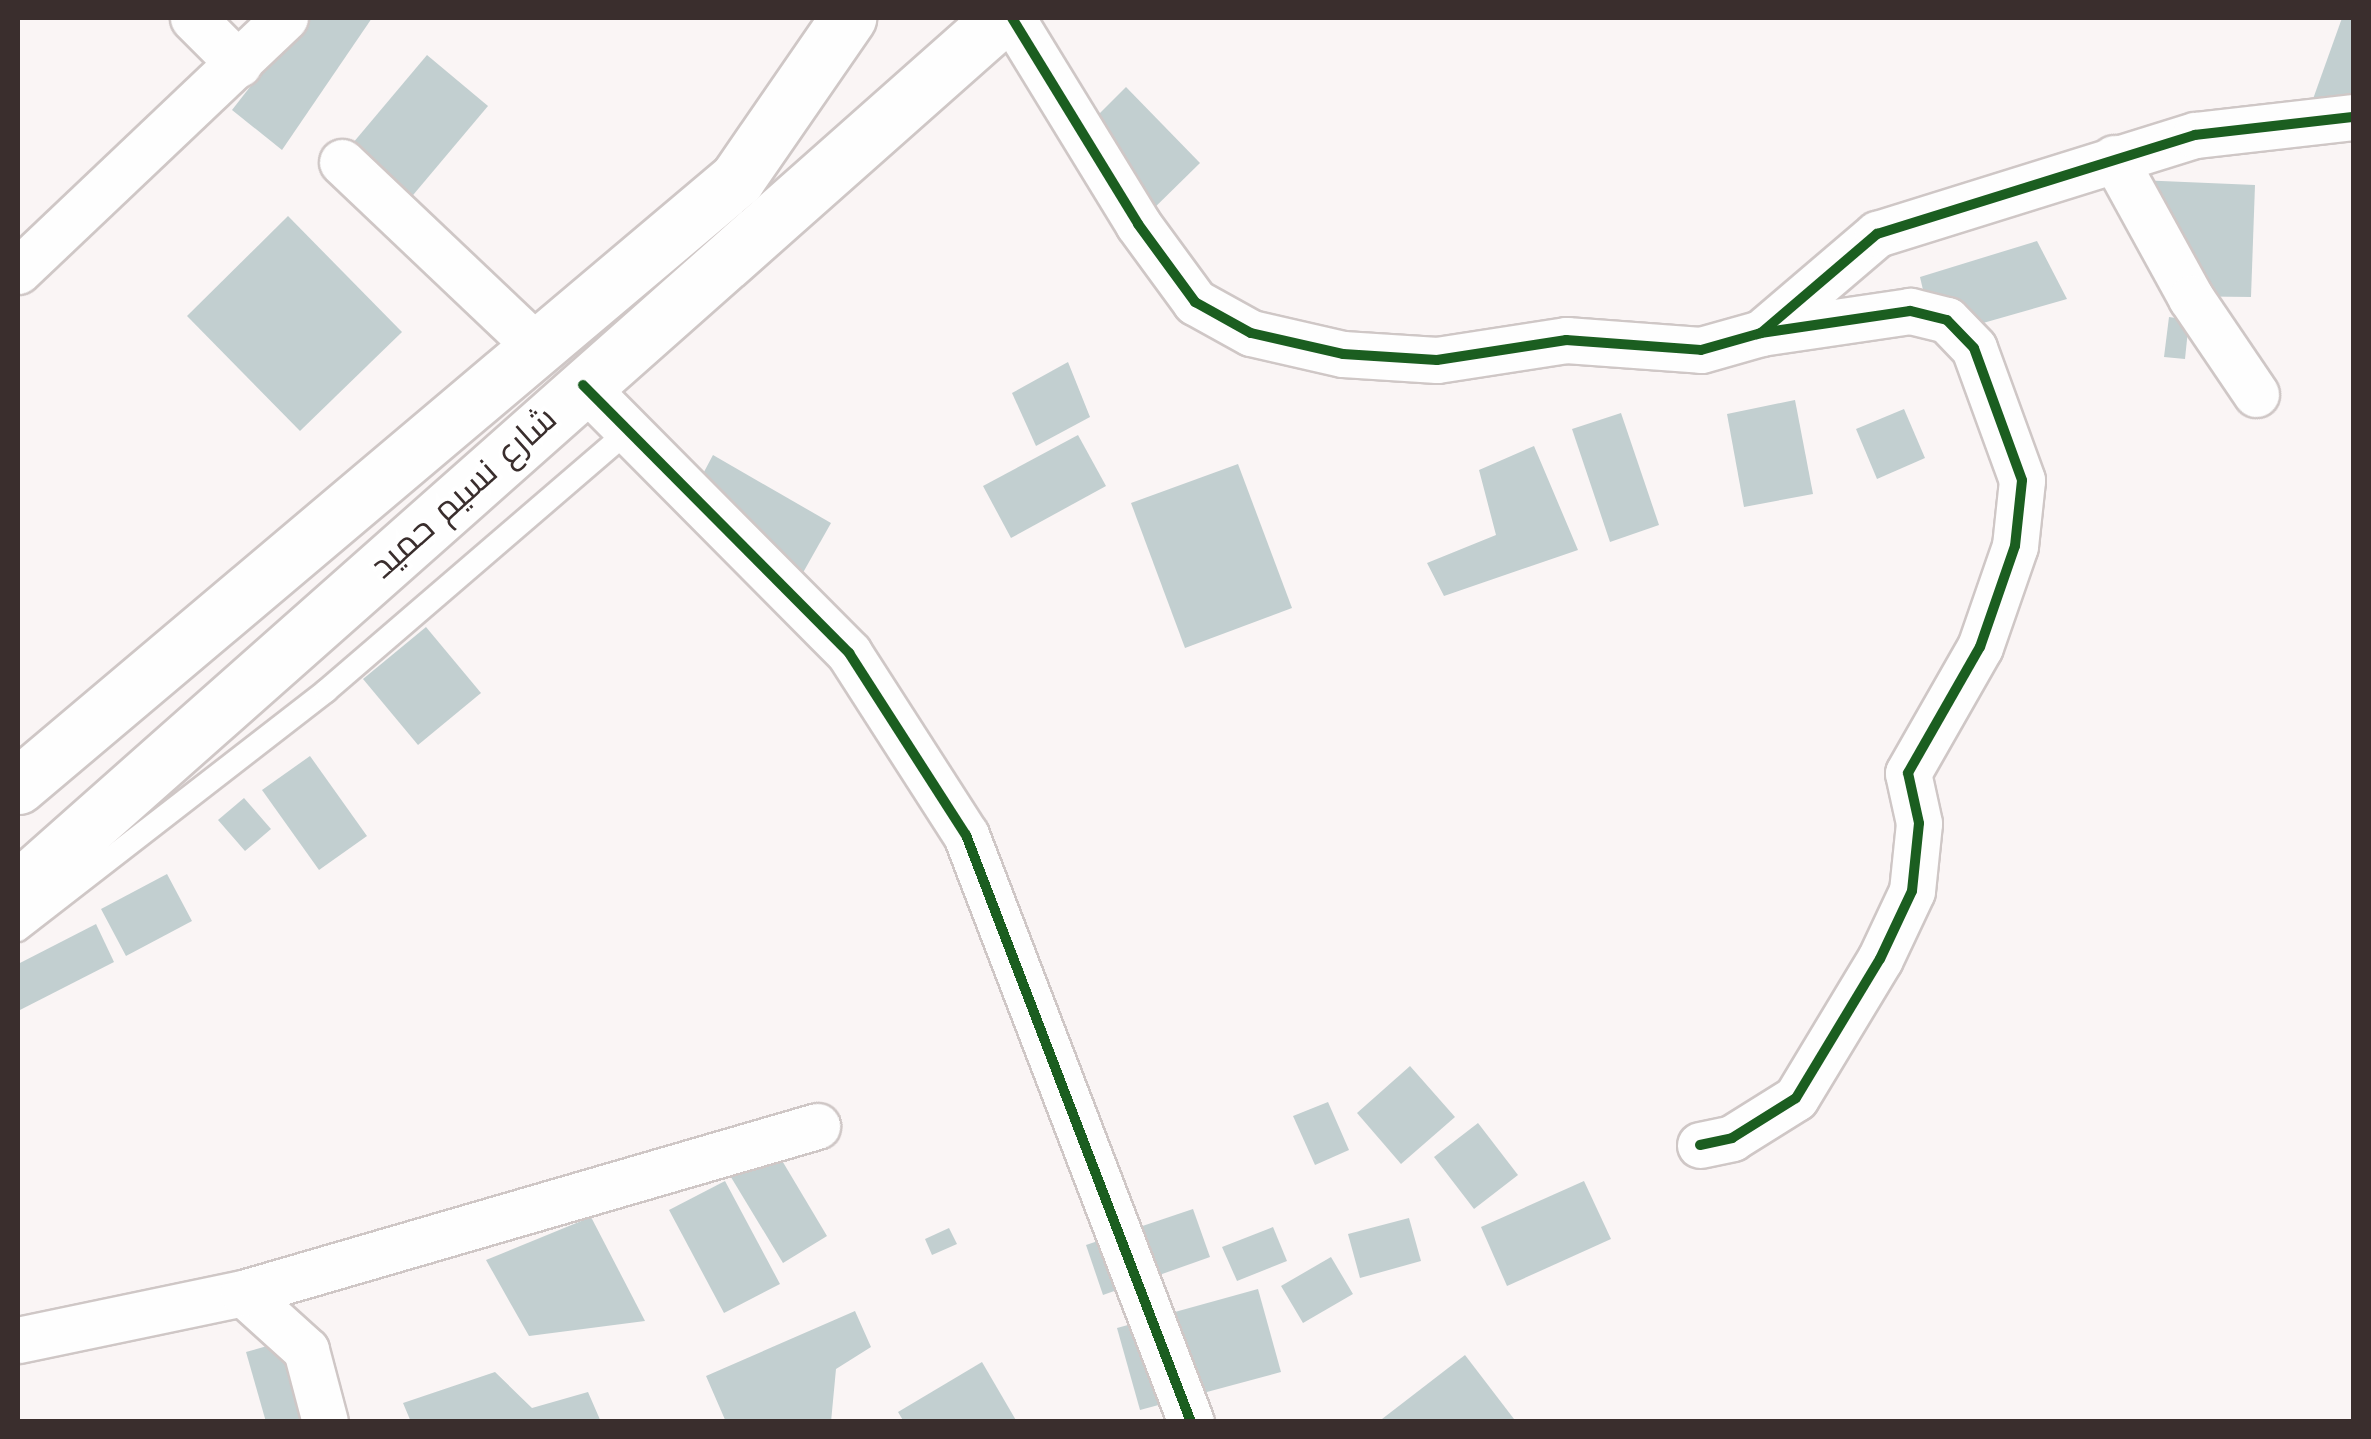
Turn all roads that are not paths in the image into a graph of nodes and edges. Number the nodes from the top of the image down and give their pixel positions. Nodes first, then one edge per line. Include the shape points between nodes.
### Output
1 (193, 18) edge
2 (285, 18) edge
3 (848, 18) edge
4 (1000, 18) edge
5 (1012, 18) edge
6 (239, 64) junction
7 (2354, 117) edge
8 (2114, 158) junction
9 (342, 162) dead end
10 (18, 271) edge
11 (1761, 333) junction
12 (537, 348) junction
13 (583, 385) junction
14 (2256, 394) dead end
15 (629, 430) junction
16 (18, 786) edge
17 (18, 889) edge
18 (18, 930) edge
19 (817, 1126) dead end
20 (1700, 1145) dead end
21 (243, 1294) junction
22 (18, 1340) edge
23 (326, 1422) edge
24 (1192, 1422) edge

1 - 6 street
2 - 6 street
3 - 12 main road, شارع نسيم حميد via 737,179
4 - 13 main road, شارع نسيم حميد
5 - 11 street via 1138,224 1195,302 1250,333 1343,354 1437,360 1566,340 1701,350
6 - 10 street
7 - 8 street via 2195,135
8 - 11 street via 1877,234
8 - 14 street via 2191,298
9 - 12 street
11 - 20 street via 1910,311 1947,320 1974,348 2022,480 2015,546 1980,646 1908,772 1919,823 1912,891 1880,959 1796,1098 1732,1138
12 - 16 main road, شارع نسيم حميد
13 - 15 street
13 - 17 main road, شارع نسيم حميد
15 - 18 lane via 326,691
15 - 24 street via 849,653 966,835
19 - 21 street
21 - 22 street
21 - 23 street via 306,1350

